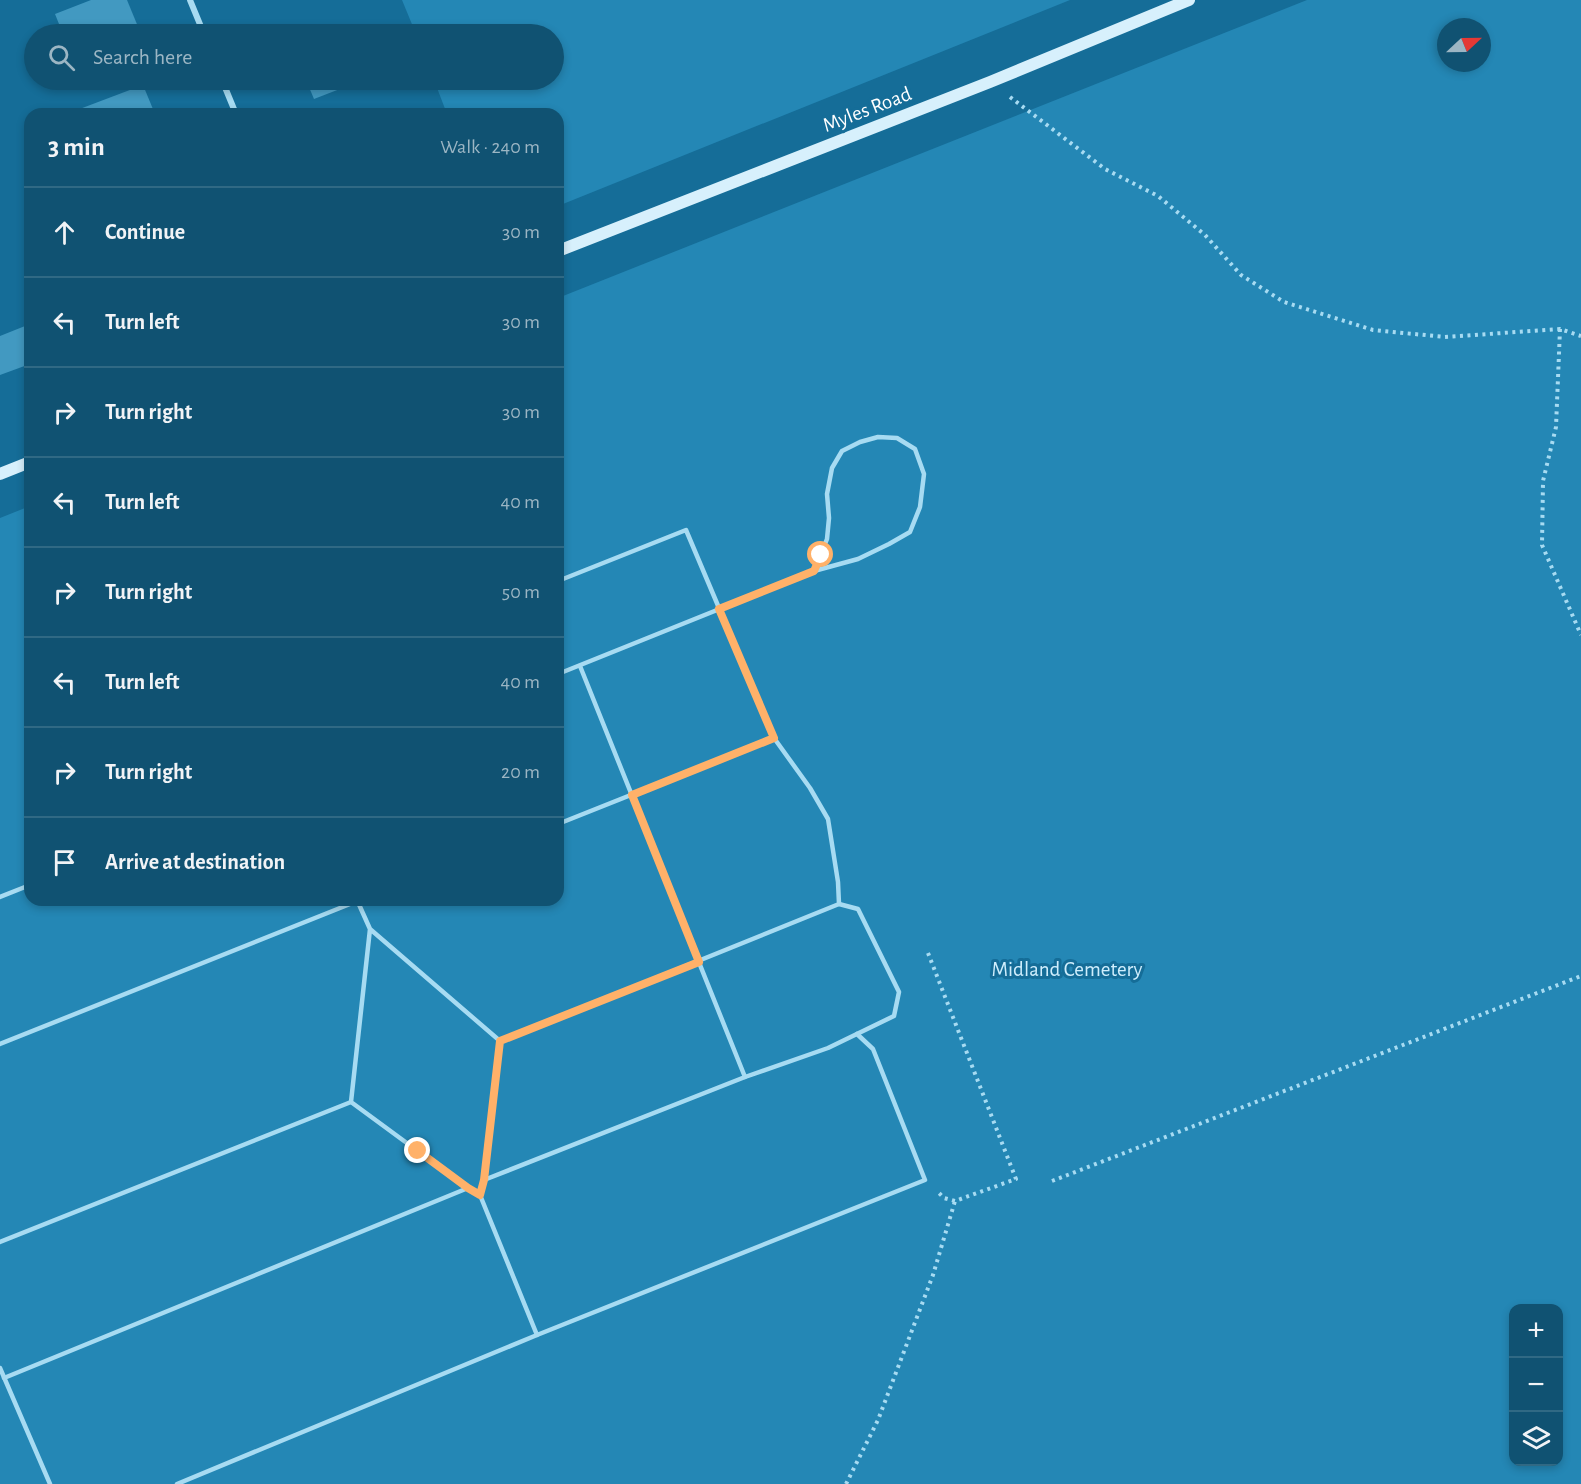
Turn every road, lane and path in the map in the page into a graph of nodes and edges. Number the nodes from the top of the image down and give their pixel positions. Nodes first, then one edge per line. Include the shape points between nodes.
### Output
1 (190, 0) edge
2 (1189, 0) edge
3 (200, 24) edge
4 (990, 82) junction
5 (226, 90) edge
6 (234, 108) edge
7 (564, 249) edge
8 (1560, 329) junction
9 (1581, 336) edge
10 (24, 464) edge
11 (0, 474) edge
12 (814, 571) junction
13 (564, 579) edge
14 (719, 609) junction
15 (1581, 634) edge
16 (580, 666) junction
17 (564, 673) edge
18 (774, 738) junction
19 (632, 795) junction
20 (564, 822) edge
21 (24, 887) edge
22 (0, 897) edge
23 (839, 904) junction
24 (343, 906) edge
25 (361, 906) edge
26 (370, 928) junction
27 (928, 953) dead end
28 (699, 962) junction
29 (1581, 976) edge
30 (856, 1034) junction
31 (500, 1041) junction
32 (0, 1044) edge
33 (745, 1077) junction
34 (351, 1102) junction
35 (484, 1180) junction
36 (925, 1180) junction
37 (1052, 1182) dead end
38 (468, 1188) junction
39 (480, 1195) junction
40 (955, 1201) junction
41 (0, 1242) edge
42 (537, 1335) junction
43 (0, 1368) edge
44 (4, 1378) junction
45 (50, 1484) edge
46 (177, 1484) edge
47 (846, 1484) edge

1 - 3 street
2 - 4 street, Myles Road
4 - 7 street, Myles Road
4 - 8 path via 1105,169 1158,196 1205,235 1241,274 1284,302 1383,331 1445,337
5 - 6 street
8 - 9 path
8 - 15 path via 1556,427 1543,481 1542,545
10 - 11 street
12 - 12 lane via 858,559 910,532 920,507 924,474 915,449 897,438 878,437 842,451 832,468 827,494 827,539
12 - 14 lane
13 - 14 lane via 686,530
14 - 16 lane
14 - 18 lane
16 - 17 lane
16 - 19 lane
18 - 19 lane
18 - 23 lane via 828,819
19 - 20 lane
19 - 28 lane
21 - 22 lane
23 - 28 lane
23 - 30 lane via 858,909 900,992 894,1017
24 - 32 lane
25 - 26 lane
26 - 31 lane
26 - 34 lane
27 - 40 path via 1016,1179
28 - 31 lane
28 - 33 lane
29 - 37 path
30 - 33 lane
30 - 36 lane via 873,1049
31 - 35 lane
33 - 35 lane
34 - 38 lane
34 - 41 lane
35 - 39 lane
36 - 40 path via 944,1198
36 - 42 lane
38 - 39 lane
38 - 44 lane
39 - 42 lane
40 - 47 path via 933,1275 878,1420
42 - 46 lane
43 - 44 lane
44 - 45 lane

